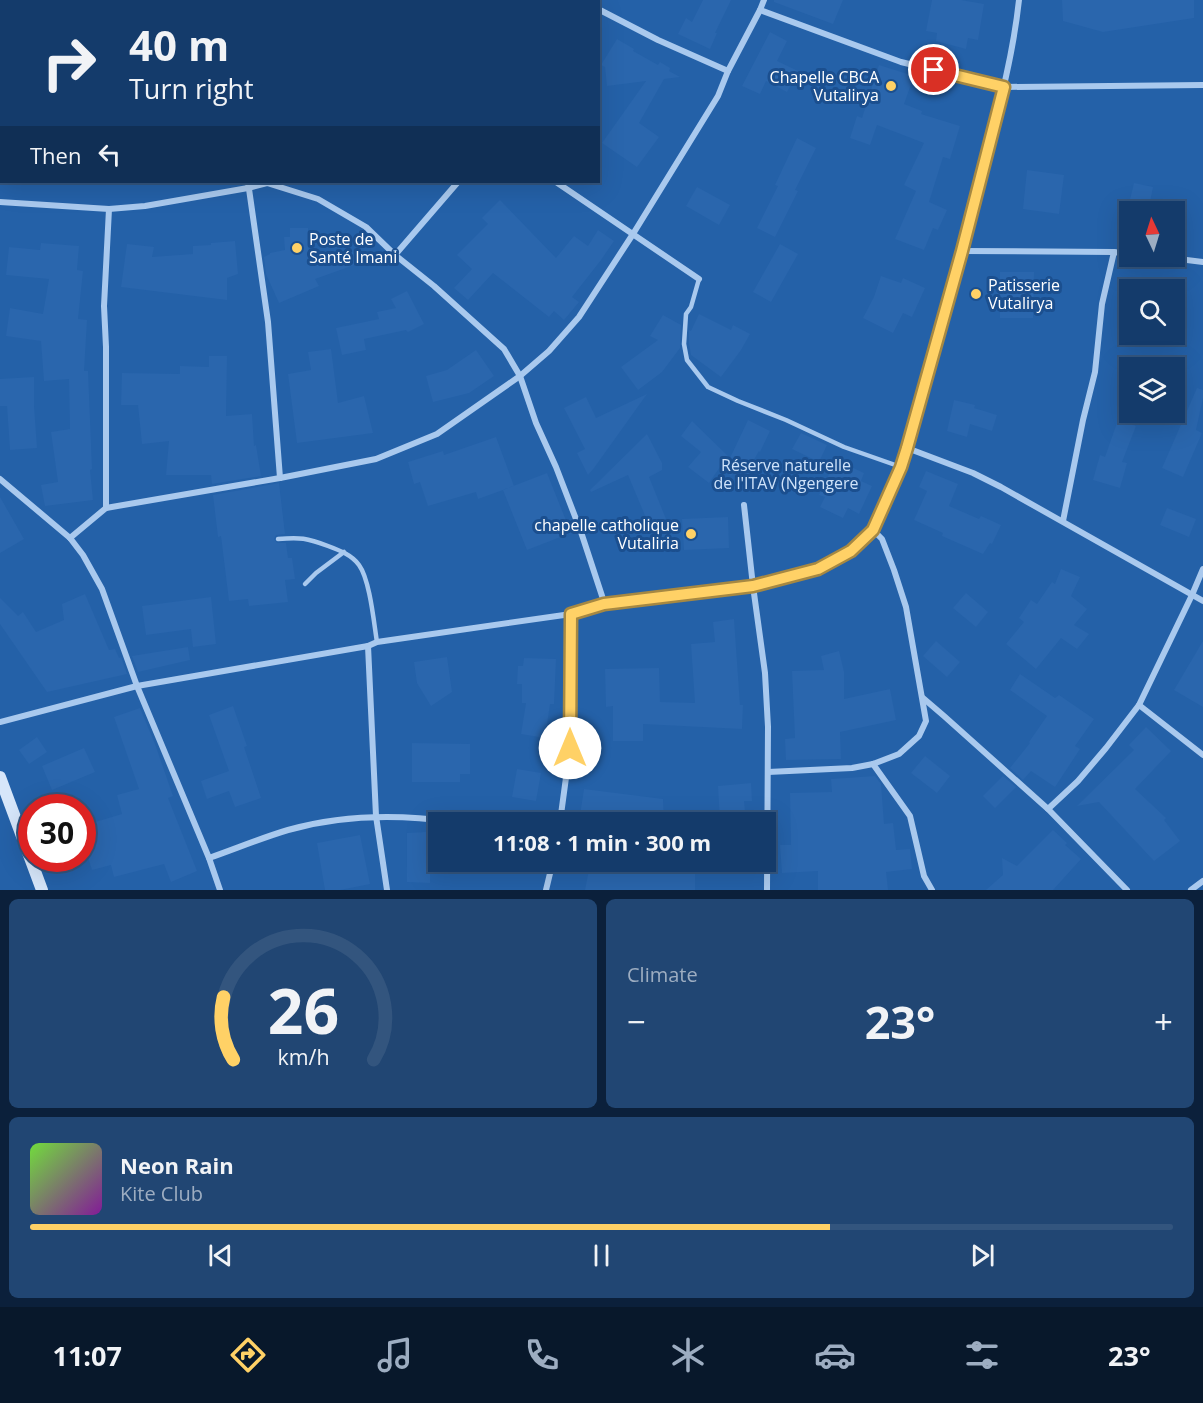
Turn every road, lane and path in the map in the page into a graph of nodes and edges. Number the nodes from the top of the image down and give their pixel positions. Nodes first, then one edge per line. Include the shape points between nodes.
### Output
1 (764, 0) edge
2 (1019, 0) edge
3 (600, 10) edge
4 (760, 10) junction
5 (728, 71) junction
6 (1203, 85) edge
7 (1004, 87) junction
8 (457, 183) edge
9 (556, 183) edge
10 (248, 185) edge
11 (0, 201) edge
12 (109, 209) junction
13 (633, 234) junction
14 (962, 251) junction
15 (1114, 252) junction
16 (1119, 253) edge
17 (395, 255) junction
18 (1185, 260) edge
19 (1203, 262) edge
20 (699, 279) joint
21 (520, 376) junction
22 (907, 448) junction
23 (901, 467) junction
24 (280, 478) junction
25 (0, 479) edge
26 (744, 505) dead end
27 (106, 508) junction
28 (1063, 521) junction
29 (873, 530) junction
30 (70, 538) junction
31 (278, 538) dead end
32 (344, 552) junction
33 (1203, 569) edge
34 (305, 584) dead end
35 (753, 586) junction
36 (1192, 595) junction
37 (1203, 601) edge
38 (604, 604) junction
39 (571, 614) junction
40 (377, 642) junction
41 (368, 645) junction
42 (137, 686) junction
43 (923, 698) junction
44 (1139, 705) junction
45 (0, 722) edge
46 (1203, 755) edge
47 (873, 764) junction
48 (768, 772) junction
49 (0, 777) edge
50 (1047, 809) junction
51 (561, 812) edge
52 (376, 816) junction
53 (428, 818) edge
54 (209, 858) junction
55 (550, 872) edge
56 (1203, 881) edge
57 (42, 890) edge
58 (220, 890) edge
59 (387, 890) edge
60 (546, 890) edge
61 (767, 890) edge
62 (932, 890) edge
63 (1127, 890) edge
64 (1191, 890) edge

1 - 4 street
2 - 7 street
3 - 5 street
4 - 5 street
4 - 7 street via 901,62
5 - 13 street via 718,96
6 - 7 street
7 - 14 street
8 - 17 street
9 - 13 street
10 - 12 street via 145,206
10 - 17 street via 267,183 318,199 366,227
10 - 24 street via 268,322
11 - 12 street
12 - 27 street via 104,306
13 - 20 street
13 - 21 street via 579,317
14 - 15 street
14 - 22 street
15 - 16 street
15 - 28 street via 1102,304 1095,372
17 - 21 street via 504,349
18 - 19 street
20 - 23 lane via 686,314 684,344 687,360 708,387 844,447
21 - 24 street via 436,434 376,459
21 - 38 street via 577,522
22 - 23 street
22 - 28 street via 973,473
23 - 29 street
24 - 27 street
25 - 30 street
26 - 35 street
27 - 30 street
28 - 36 street
29 - 35 street via 851,551 818,569
29 - 43 street via 882,539 906,606
30 - 42 street via 102,589
31 - 32 lane via 298,537
32 - 34 lane
32 - 40 lane via 359,565 365,578
33 - 36 street
35 - 38 street
35 - 48 street via 765,673
36 - 37 street
36 - 44 street
38 - 39 street
39 - 40 street
39 - 51 street via 570,748
40 - 41 street
41 - 42 street
41 - 52 street
42 - 45 street
42 - 54 street
43 - 47 street via 926,721 919,736 899,754
43 - 50 street
44 - 46 street
44 - 50 street via 1078,781
47 - 48 street
47 - 62 street via 910,816 924,876
48 - 61 street
49 - 57 street
50 - 63 street
52 - 53 street
52 - 54 street via 287,830
52 - 59 street
54 - 58 street
55 - 60 street
56 - 64 street

